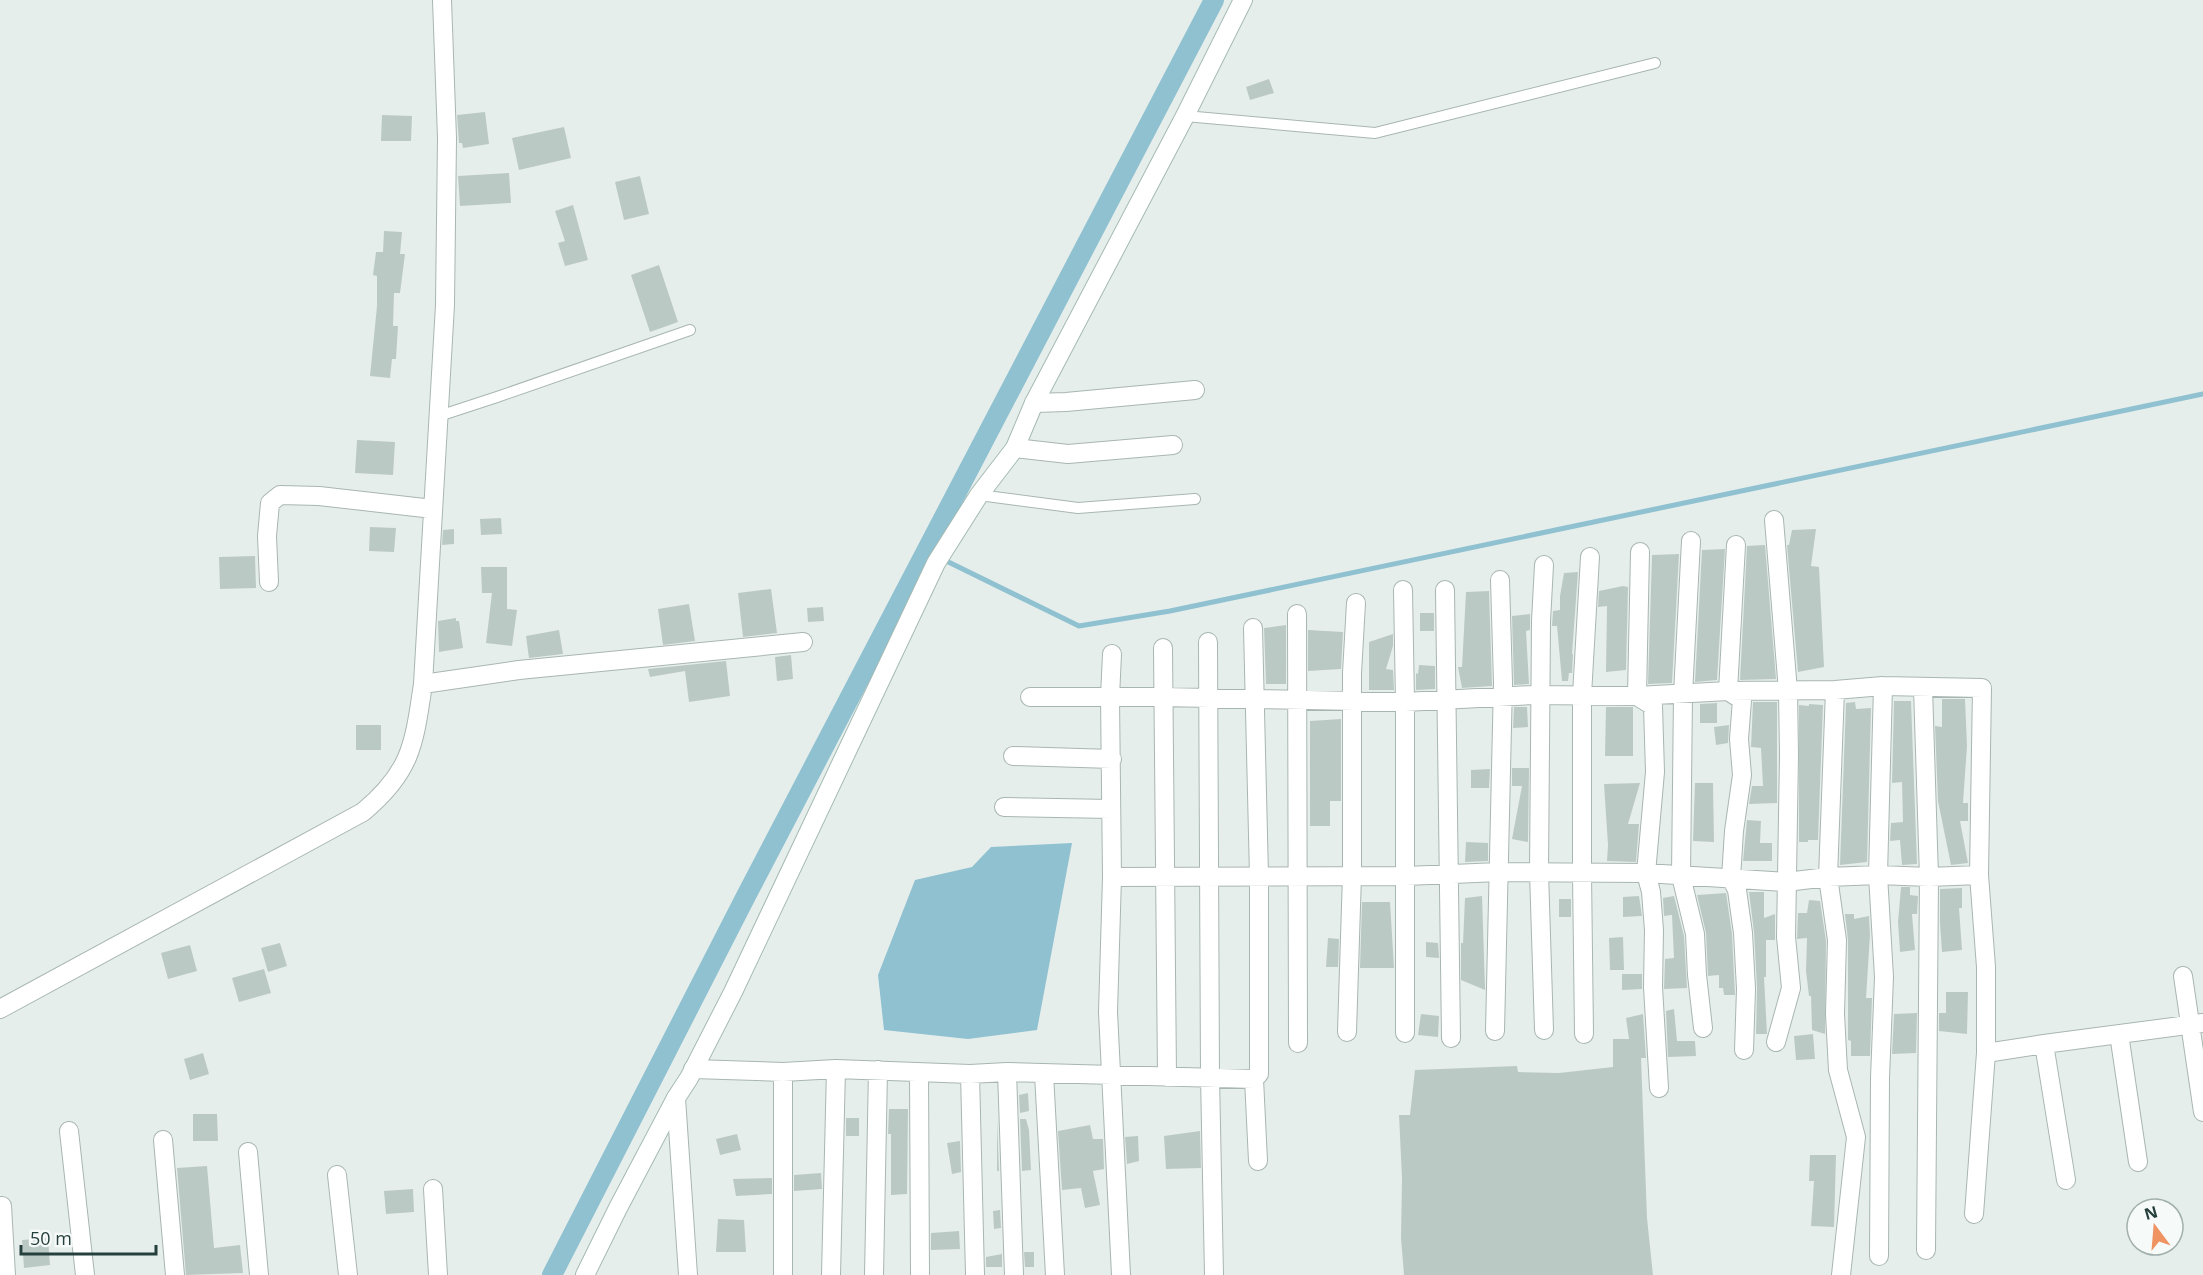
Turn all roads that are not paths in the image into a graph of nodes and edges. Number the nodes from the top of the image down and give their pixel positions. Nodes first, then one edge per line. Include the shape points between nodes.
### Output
1 (442, 0) edge
2 (1243, 0) edge
3 (1654, 63) dead end
4 (1185, 116) junction
5 (690, 330) dead end
6 (1195, 390) dead end
7 (1034, 403) junction
8 (439, 416) junction
9 (1173, 445) dead end
10 (1015, 448) junction
11 (979, 495) junction
12 (1196, 499) dead end
13 (433, 509) junction
14 (1774, 520) dead end
15 (1691, 541) dead end
16 (1736, 545) dead end
17 (1640, 552) dead end
18 (1590, 557) dead end
19 (1544, 565) dead end
20 (1500, 580) dead end
21 (269, 582) dead end
22 (1402, 590) dead end
23 (1445, 590) dead end
24 (1356, 603) dead end
25 (1297, 614) dead end
26 (1253, 628) dead end
27 (803, 642) dead end
28 (1208, 642) dead end
29 (1163, 648) dead end
30 (1112, 654) dead end
31 (423, 684) junction
32 (1883, 686) junction
33 (1923, 688) junction
34 (1835, 690) junction
35 (1728, 691) junction
36 (1788, 691) junction
37 (1683, 694) junction
38 (1542, 695) junction
39 (1582, 695) junction
40 (1502, 696) junction
41 (1637, 696) junction
42 (1030, 697) dead end
43 (1110, 697) junction
44 (1164, 697) junction
45 (1210, 698) junction
46 (1254, 699) junction
47 (1447, 699) junction
48 (1298, 700) junction
49 (1352, 701) junction
50 (1405, 702) junction
51 (1013, 756) dead end
52 (1112, 759) junction
53 (1004, 807) dead end
54 (1111, 809) junction
55 (1499, 872) junction
56 (1539, 872) junction
57 (1582, 873) junction
58 (1646, 873) junction
59 (1450, 874) junction
60 (1979, 874) junction
61 (1298, 875) junction
62 (1352, 875) junction
63 (1878, 875) junction
64 (1208, 876) junction
65 (1259, 876) junction
66 (1406, 876) junction
67 (1681, 876) junction
68 (1112, 877) junction
69 (1167, 877) junction
70 (1828, 877) junction
71 (1929, 877) junction
72 (1731, 878) junction
73 (1786, 882) junction
74 (2183, 976) dead end
75 (0, 1009) edge
76 (2196, 1023) edge
77 (1703, 1028) dead end
78 (1544, 1030) dead end
79 (1495, 1031) dead end
80 (1347, 1032) dead end
81 (1405, 1033) dead end
82 (1584, 1034) dead end
83 (2119, 1034) junction
84 (1451, 1038) dead end
85 (1776, 1042) dead end
86 (1298, 1043) dead end
87 (2044, 1044) junction
88 (1744, 1050) dead end
89 (1986, 1053) junction
90 (693, 1069) junction
91 (836, 1069) junction
92 (878, 1070) junction
93 (783, 1072) junction
94 (1007, 1072) junction
95 (919, 1073) junction
96 (970, 1074) junction
97 (1044, 1074) junction
98 (1110, 1076) junction
99 (1167, 1077) junction
100 (1210, 1077) junction
101 (1254, 1079) junction
102 (1659, 1088) dead end
103 (676, 1098) junction
104 (2203, 1112) edge
105 (69, 1131) dead end
106 (163, 1140) dead end
107 (248, 1152) dead end
108 (1258, 1161) dead end
109 (2138, 1162) dead end
110 (337, 1174) dead end
111 (2066, 1180) dead end
112 (433, 1189) dead end
113 (2, 1206) edge
114 (1974, 1214) dead end
115 (1926, 1250) dead end
116 (1879, 1256) dead end
117 (6, 1275) edge
118 (85, 1275) edge
119 (175, 1275) edge
120 (259, 1275) edge
121 (348, 1275) edge
122 (438, 1275) edge
123 (585, 1275) edge
124 (688, 1275) edge
125 (783, 1275) edge
126 (831, 1275) edge
127 (874, 1275) edge
128 (920, 1275) edge
129 (975, 1275) edge
130 (1014, 1275) edge
131 (1055, 1275) edge
132 (1121, 1275) edge
133 (1214, 1275) edge
134 (1841, 1275) edge

1 - 8 street via 447,138
2 - 4 street
3 - 4 lane via 1375,133
4 - 7 street
5 - 8 lane
6 - 7 street
7 - 10 street
8 - 13 street
9 - 10 street via 1068,454
10 - 11 street
11 - 12 lane via 1078,508
11 - 90 street via 936,563
13 - 21 street via 280,495 270,503
13 - 31 street
14 - 36 street
15 - 37 street
16 - 35 street
17 - 41 street
18 - 39 street
19 - 38 street
20 - 40 street
22 - 50 street
23 - 47 street
24 - 49 street
25 - 48 street
26 - 46 street
27 - 31 street via 519,670
28 - 45 street
29 - 44 street
30 - 43 street
31 - 75 street via 415,739 406,762 383,795 363,812
32 - 33 street
32 - 34 street
32 - 63 street
33 - 60 street via 1982,688
33 - 71 street
34 - 36 street
34 - 70 street
35 - 36 street
35 - 37 street
35 - 72 street via 1742,700 1742,775
36 - 73 street
37 - 41 street
37 - 67 street
38 - 39 street
38 - 40 street
38 - 56 street
39 - 41 street
39 - 57 street
40 - 47 street
40 - 55 street
41 - 58 street via 1653,706 1655,772
42 - 43 street
43 - 44 street
43 - 52 street
44 - 45 street
44 - 69 street
45 - 46 street
45 - 64 street
46 - 48 street
46 - 65 street
47 - 50 street
47 - 59 street
48 - 49 street
48 - 61 street
49 - 50 street
49 - 62 street
50 - 66 street
51 - 52 street
52 - 54 street
53 - 54 street
54 - 68 street
55 - 56 street
55 - 59 street
55 - 79 street
56 - 57 street
56 - 78 street
57 - 58 street
57 - 82 street
58 - 67 street
58 - 102 street via 1654,930
59 - 66 street
59 - 84 street
60 - 71 street
60 - 89 street via 1986,967
61 - 62 street
61 - 65 street
61 - 86 street
62 - 66 street
62 - 80 street
63 - 70 street
63 - 71 street
63 - 116 street via 1884,977
64 - 65 street
64 - 69 street
64 - 100 street
65 - 101 street via 1260,1069
66 - 81 street
67 - 72 street
67 - 77 street via 1695,934
68 - 69 street
68 - 98 street
69 - 99 street
70 - 73 street
70 - 134 street via 1837,940 1838,1070 1856,1137
71 - 115 street
72 - 73 street
72 - 88 street via 1737,890 1743,933
73 - 85 street via 1791,988
74 - 76 street
76 - 83 street
76 - 104 street
83 - 87 street
83 - 109 street
87 - 89 street
87 - 111 street
89 - 114 street
90 - 93 street
90 - 103 street
91 - 92 street
91 - 93 street
91 - 126 street
92 - 95 street
92 - 127 street
93 - 125 street
94 - 96 street
94 - 97 street
94 - 130 street
95 - 96 street
95 - 128 street
96 - 129 street
97 - 98 street
97 - 131 street
98 - 99 street
98 - 132 street
99 - 100 street
100 - 101 street
100 - 133 street
101 - 108 street
103 - 123 street
103 - 124 street
105 - 118 street
106 - 119 street
107 - 120 street
110 - 121 street
112 - 122 street
113 - 117 street

